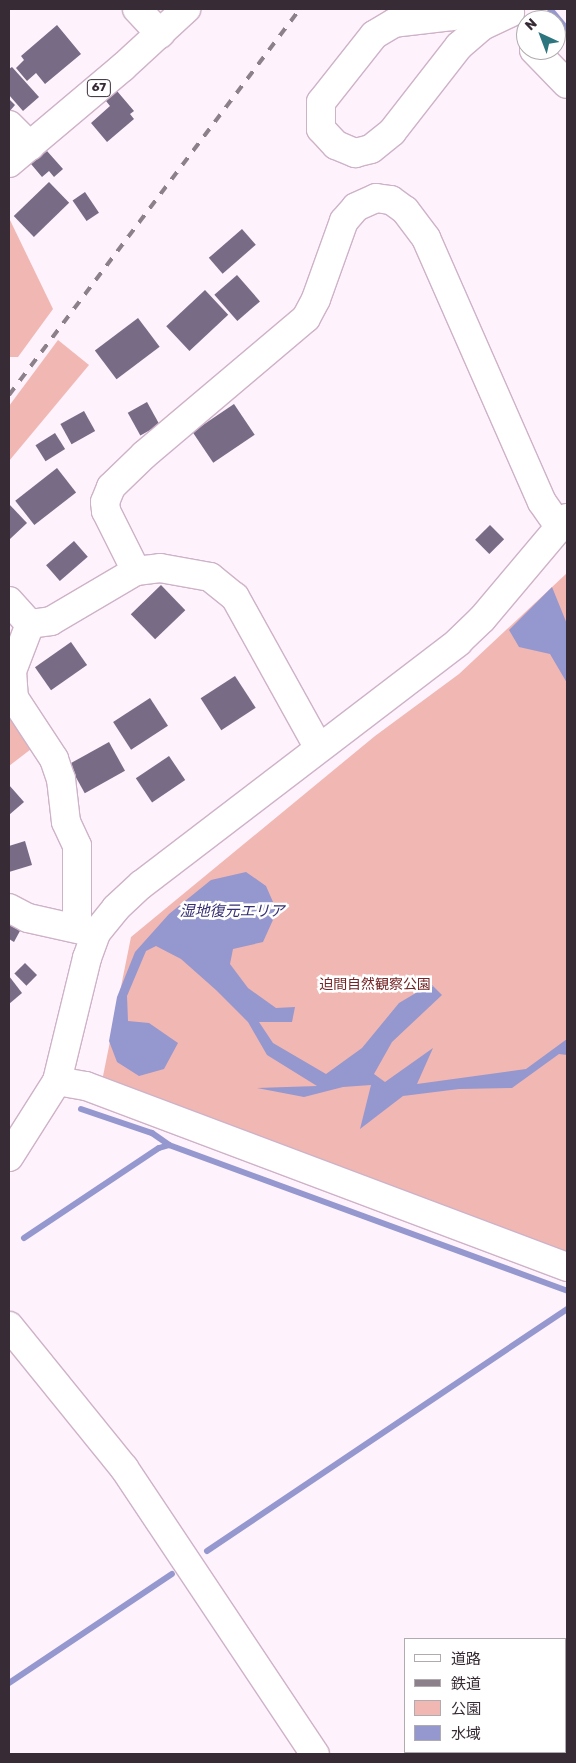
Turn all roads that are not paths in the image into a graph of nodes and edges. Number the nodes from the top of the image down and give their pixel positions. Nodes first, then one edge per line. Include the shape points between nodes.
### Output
1 (137, 9) edge
2 (186, 9) edge
3 (476, 9) edge
4 (509, 11) edge
5 (516, 23) edge
6 (160, 34) junction
7 (544, 60) edge
8 (567, 84) edge
9 (9, 125) edge
10 (30, 146) junction
11 (9, 163) edge
12 (564, 523) edge
13 (136, 571) junction
14 (9, 600) edge
15 (30, 624) junction
16 (318, 747) junction
17 (9, 908) edge
18 (87, 930) junction
19 (56, 1081) junction
20 (12, 1147) edge
21 (567, 1267) edge
22 (9, 1326) edge
23 (315, 1754) edge

1 - 6 street
2 - 6 street, 67
3 - 4 street via 452,16 394,23 374,35 321,102 322,128 336,145 354,153 371,149 392,132 459,46 482,26
4 - 5 street
6 - 10 street, 67
7 - 8 street
9 - 10 street
10 - 11 street, 67
12 - 13 street via 542,502 426,238 405,210 391,200 376,198 356,206 344,221 306,318 144,455 111,487 104,502 106,511
12 - 16 street via 482,619 458,642
13 - 15 street via 51,621
13 - 16 street via 168,568 210,577 229,589
14 - 15 street
15 - 18 street via 12,671 14,698 54,758 61,779 66,822 77,846
16 - 18 street
17 - 18 street via 28,918
18 - 19 street via 87,958
19 - 20 street
19 - 21 street via 86,1086
22 - 23 street via 124,1468

